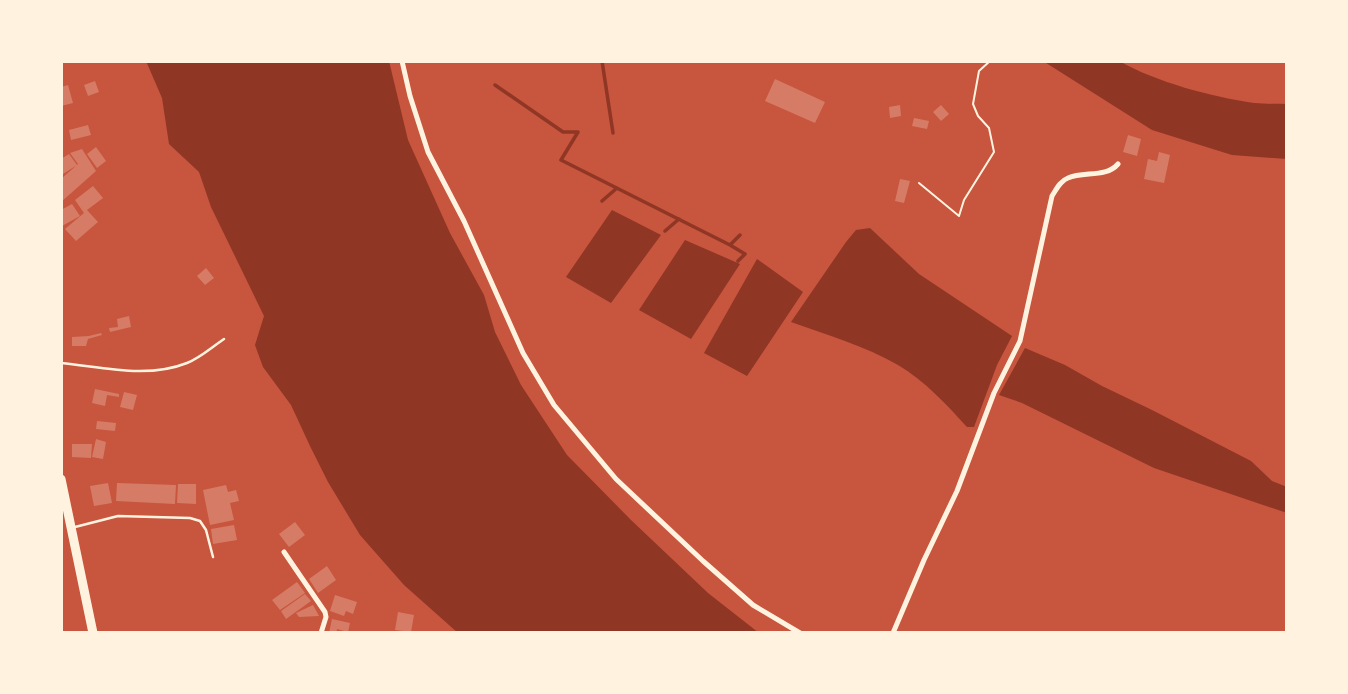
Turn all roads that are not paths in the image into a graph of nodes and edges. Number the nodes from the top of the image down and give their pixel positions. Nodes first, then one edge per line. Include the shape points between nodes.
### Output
1 (402, 61) edge
2 (1118, 164) dead end
3 (224, 339) dead end
4 (61, 363) edge
5 (61, 479) edge
6 (71, 528) junction
7 (284, 552) dead end
8 (213, 556) dead end
9 (93, 633) edge
10 (321, 633) edge
11 (800, 633) edge
12 (893, 633) edge

1 - 11 street via 428,152 523,353 554,405 616,480 703,561 753,605
2 - 12 street via 1104,172 1067,178 1052,196 1020,341
3 - 4 lane via 189,363 161,370
5 - 6 main road
6 - 8 lane via 118,516 190,518 200,521 206,530
6 - 9 main road
7 - 10 street via 325,612

